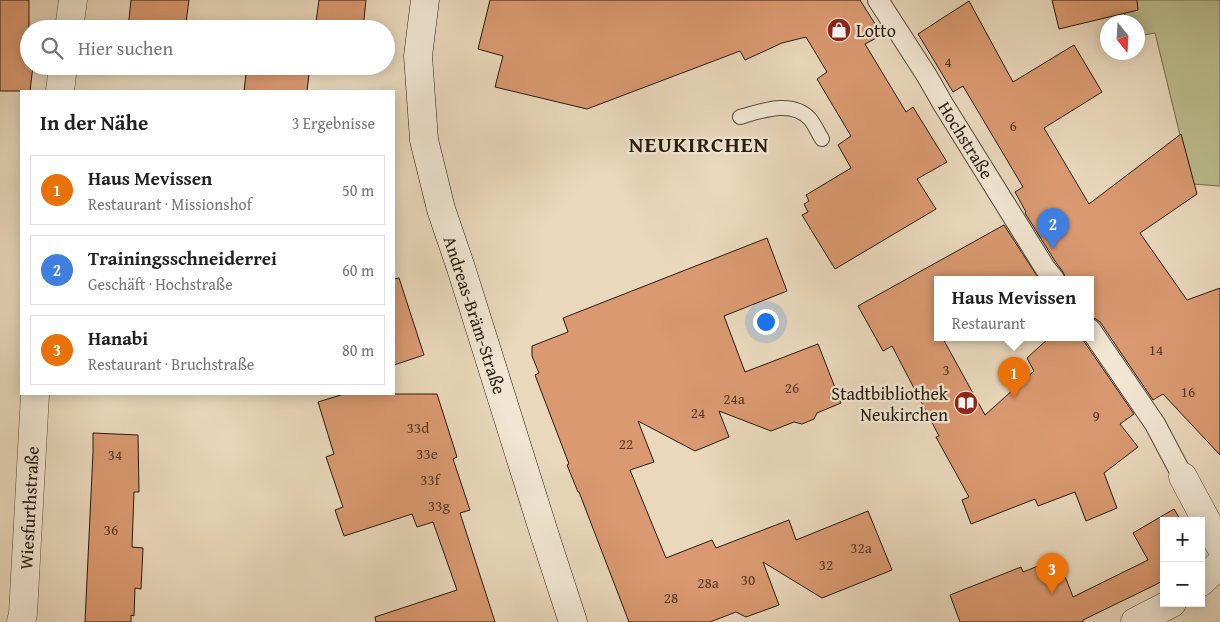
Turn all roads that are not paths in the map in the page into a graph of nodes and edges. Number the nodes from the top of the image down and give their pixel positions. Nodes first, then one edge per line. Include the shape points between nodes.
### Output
1 (73, 0) edge
2 (425, 0) edge
3 (878, 0) edge
4 (70, 20) edge
5 (62, 75) edge
6 (60, 90) edge
7 (740, 117) dead end
8 (822, 139) dead end
9 (1052, 276) edge
10 (1094, 336) edge
11 (35, 395) edge
12 (1183, 477) joint
13 (1220, 546) edge
14 (1220, 564) edge
15 (1205, 578) edge
16 (1164, 607) edge
17 (21, 622) edge
18 (573, 622) edge
19 (1135, 622) edge

1 - 4 main road
2 - 18 main road, Andreas-Bräm-Straße via 418,56 424,140 441,209
3 - 9 street, Hochstraße
5 - 6 main road
7 - 8 lane via 786,108 801,112 810,119
10 - 12 street via 1156,424
11 - 17 main road, Wiesfurthstraße
12 - 13 main road
14 - 15 main road
16 - 19 main road

